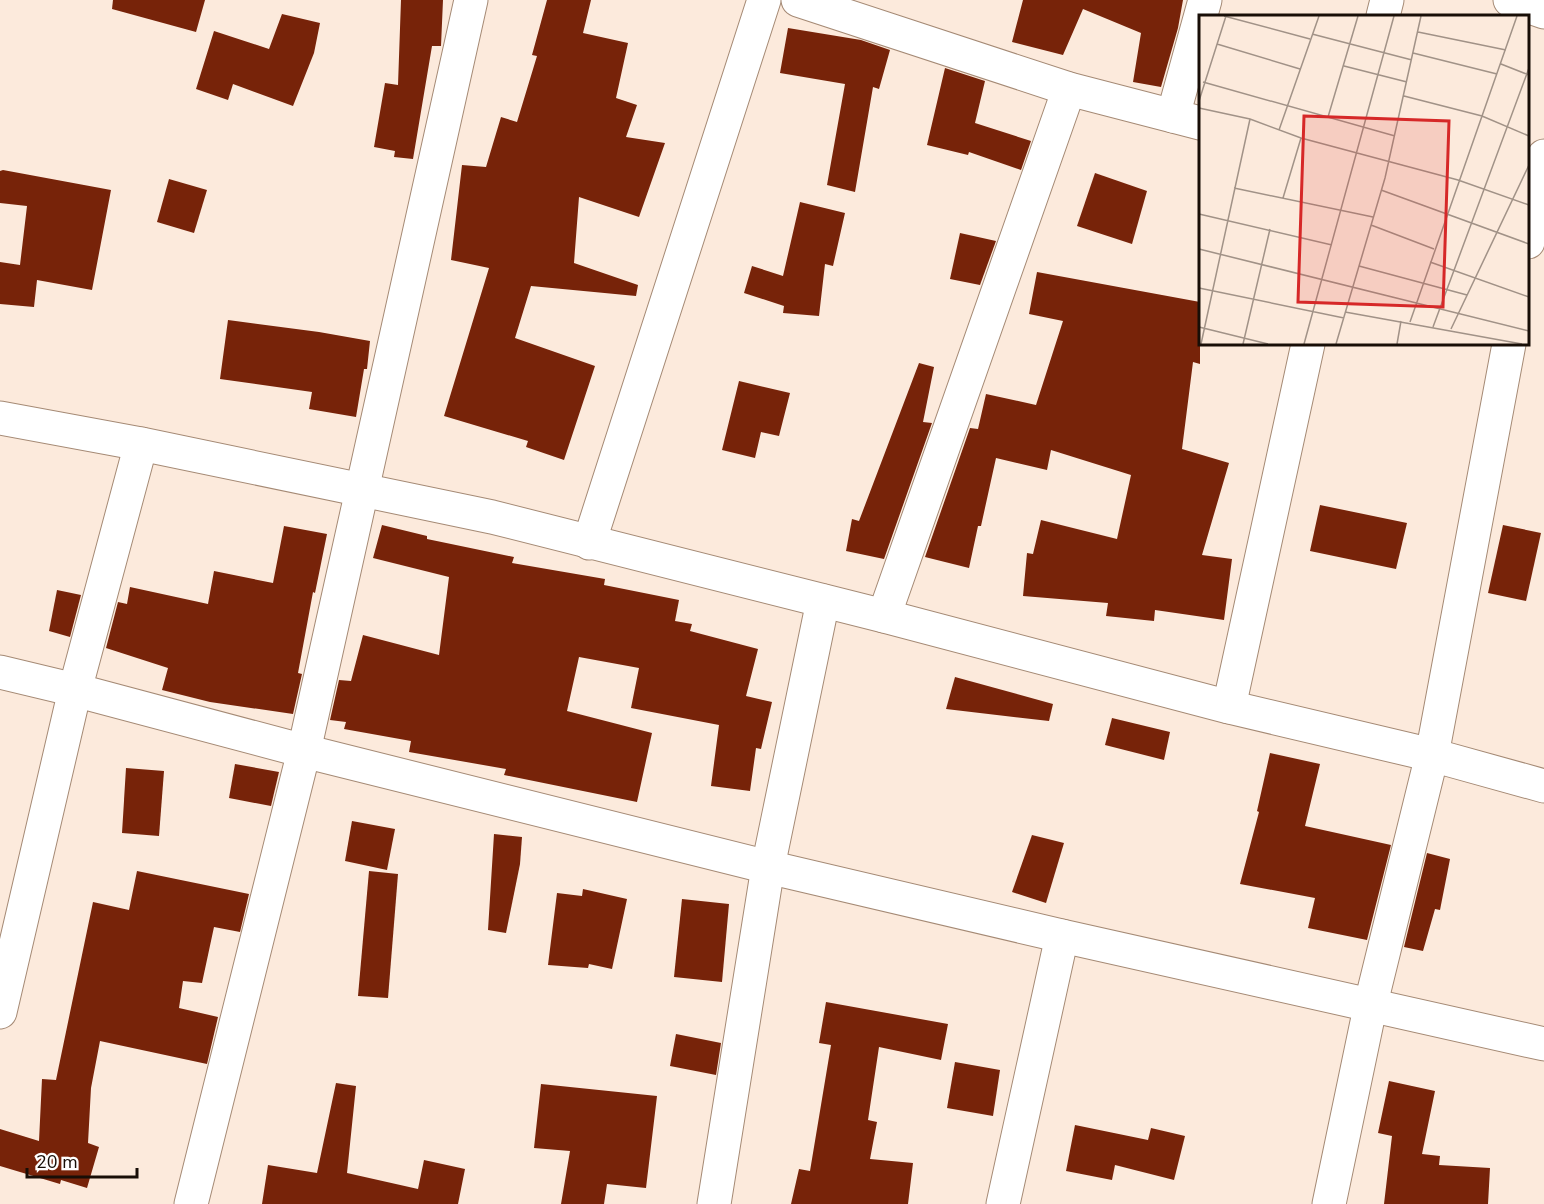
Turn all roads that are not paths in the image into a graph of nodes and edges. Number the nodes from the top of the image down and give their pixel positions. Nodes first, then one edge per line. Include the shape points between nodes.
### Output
1 (471, 0) edge
2 (764, 0) edge
3 (798, 0) edge
4 (1205, 0) edge
5 (1387, 0) edge
6 (1510, 0) edge
7 (1544, 12) edge
8 (1203, 15) edge
9 (1383, 15) edge
10 (1199, 40) edge
11 (1069, 89) junction
12 (1187, 119) edge
13 (1544, 156) edge
14 (1533, 224) edge
15 (1308, 345) edge
16 (1509, 345) edge
17 (0, 418) edge
18 (141, 444) junction
19 (363, 490) junction
20 (589, 543) junction
21 (823, 601) junction
22 (884, 616) junction
23 (0, 672) edge
24 (75, 690) junction
25 (1229, 707) junction
26 (304, 751) junction
27 (1432, 755) junction
28 (1544, 786) edge
29 (768, 867) junction
30 (1062, 936) junction
31 (1371, 1003) junction
32 (1, 1006) edge
33 (1544, 1044) edge
34 (191, 1204) edge
35 (714, 1204) edge
36 (1004, 1204) edge
37 (1329, 1204) edge

1 - 19 street
2 - 20 street
3 - 11 street
4 - 8 street
5 - 9 street
6 - 7 street
10 - 12 street
11 - 12 street
11 - 22 street
13 - 14 street
15 - 25 street
16 - 27 street
17 - 18 street
18 - 19 street
18 - 24 street
19 - 20 street via 492,517
19 - 26 street
20 - 21 street
21 - 22 street
21 - 29 street
22 - 25 street
23 - 24 street
24 - 26 street
24 - 32 street
25 - 27 street
26 - 29 street
26 - 34 street
27 - 28 street
27 - 31 street
29 - 30 street
29 - 35 street
30 - 31 street
30 - 36 street
31 - 33 street
31 - 37 street

